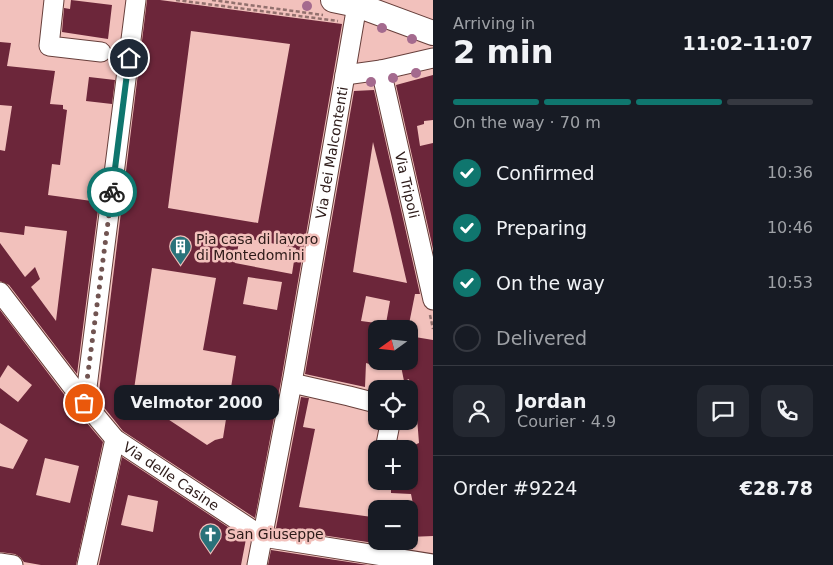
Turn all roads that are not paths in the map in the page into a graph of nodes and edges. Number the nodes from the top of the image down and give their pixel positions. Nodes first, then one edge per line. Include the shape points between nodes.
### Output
1 (54, 0) edge
2 (136, 0) edge
3 (344, 11) edge
4 (433, 33) edge
5 (102, 52) dead end
6 (433, 58) edge
7 (381, 70) junction
8 (345, 74) junction
9 (0, 292) edge
10 (433, 300) edge
11 (292, 383) junction
12 (368, 401) edge
13 (84, 403) junction
14 (115, 439) junction
15 (263, 537) junction
16 (0, 563) edge
17 (433, 564) edge
18 (13, 565) edge
19 (87, 565) edge
20 (257, 565) edge

1 - 5 street via 49,46
2 - 13 street
3 - 4 main road
3 - 8 street, Via dei Malcontenti
6 - 7 street
7 - 8 street
7 - 10 street, Via Tripoli
8 - 11 street, Via dei Malcontenti
9 - 13 street, Via delle Casine
11 - 12 street
11 - 15 street, Via dei Malcontenti
13 - 14 street, Via delle Casine
14 - 15 street, Via delle Casine
14 - 19 street
15 - 17 street, Via delle Casine
15 - 20 street, Via dei Malcontenti
16 - 18 street

